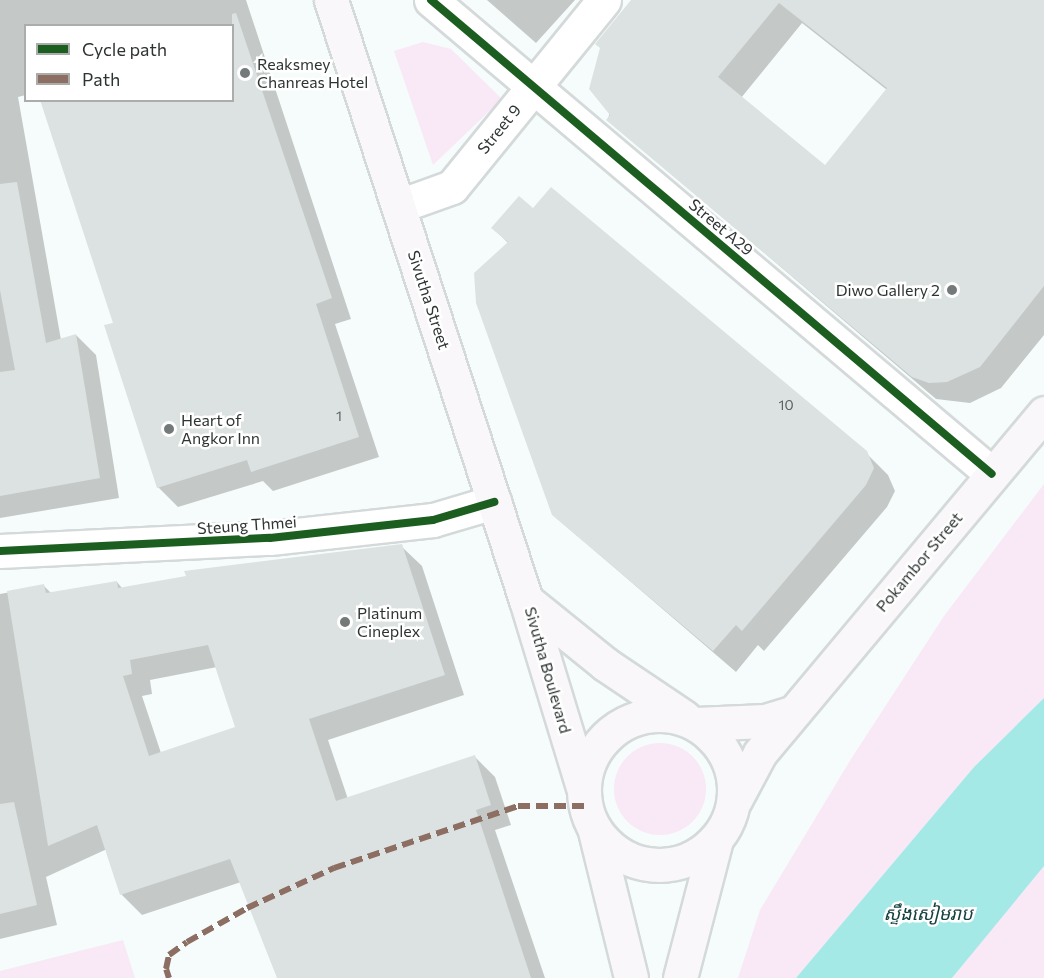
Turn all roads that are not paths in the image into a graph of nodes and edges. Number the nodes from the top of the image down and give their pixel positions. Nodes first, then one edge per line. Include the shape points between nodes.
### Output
1 (331, 0) edge
2 (431, 0) edge
3 (604, 0) edge
4 (534, 86) junction
5 (399, 206) junction
6 (1044, 413) edge
7 (992, 474) junction
8 (494, 502) junction
9 (0, 551) edge
10 (526, 600) junction
11 (794, 712) junction
12 (690, 721) junction
13 (583, 788) junction
14 (735, 800) junction
15 (595, 831) junction
16 (716, 840) junction
17 (631, 978) edge
18 (680, 978) edge

1 - 5 main road, Sivutha Street
2 - 4 street, Street A29
3 - 4 street, Street 9
4 - 5 street, Street 9 via 453,187
4 - 7 street, Street A29
5 - 8 main road, Sivutha Street
6 - 7 main road, Pokambor Street
7 - 11 main road, Pokambor Street
8 - 9 street, Steung Thmei via 433,520 270,538
8 - 10 main road, Sivutha Street
10 - 12 main road, Sivutha Boulevard via 605,664
10 - 13 main road, Sivutha Boulevard
11 - 12 main road via 765,721
11 - 14 main road, Pokambor Street via 760,753
12 - 13 main road via 656,714 629,720 607,735 591,757
12 - 14 main road via 714,737 728,756
13 - 15 main road
14 - 16 main road via 728,822
15 - 16 main road via 620,854 652,866 675,864 697,855
15 - 17 main road
16 - 18 main road

